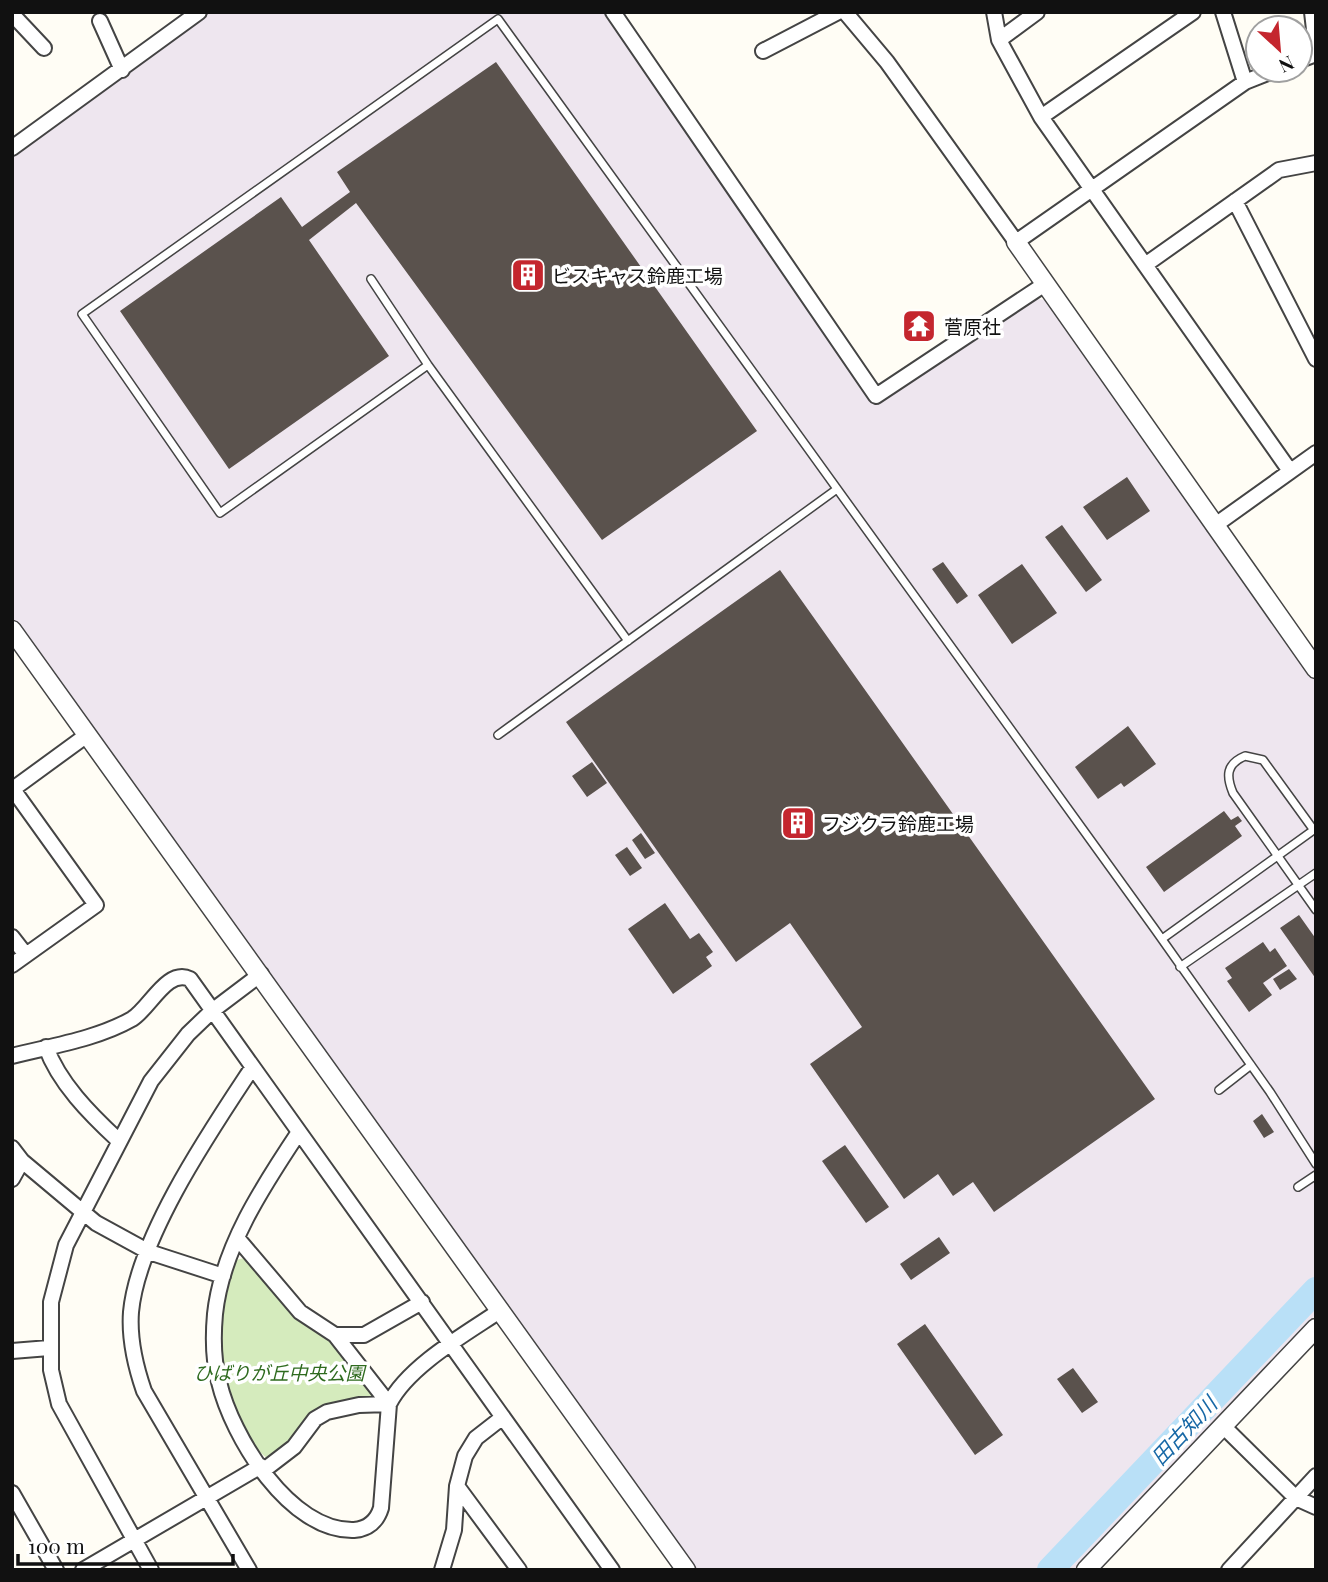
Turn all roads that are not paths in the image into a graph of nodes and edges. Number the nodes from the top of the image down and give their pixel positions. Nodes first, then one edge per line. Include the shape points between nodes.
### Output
1 (200, 12) edge
2 (613, 12) edge
3 (838, 12) edge
4 (845, 12) edge
5 (994, 12) edge
6 (1037, 12) edge
7 (1193, 12) edge
8 (1223, 12) edge
9 (1311, 12) edge
10 (12, 14) edge
11 (100, 21) dead end
12 (999, 40) junction
13 (1316, 47) edge
14 (44, 48) dead end
15 (762, 51) dead end
16 (122, 70) junction
17 (1244, 79) edge
18 (1244, 83) edge
19 (1041, 117) junction
20 (12, 148) edge
21 (1316, 163) edge
22 (1092, 190) junction
23 (1235, 201) junction
24 (1016, 242) junction
25 (1145, 265) junction
26 (371, 279) dead end
27 (1045, 284) junction
28 (1316, 359) edge
29 (428, 365) junction
30 (1316, 453) edge
31 (1290, 471) junction
32 (837, 489) junction
33 (1214, 526) junction
34 (12, 630) edge
35 (628, 641) junction
36 (1316, 669) edge
37 (87, 735) junction
38 (498, 735) dead end
39 (13, 788) edge
40 (1314, 829) edge
41 (1276, 855) junction
42 (1316, 873) edge
43 (1298, 885) junction
44 (1316, 910) edge
45 (12, 937) edge
46 (1162, 939) junction
47 (26, 955) junction
48 (12, 965) edge
49 (1180, 967) junction
50 (261, 974) junction
51 (212, 1011) junction
52 (46, 1047) junction
53 (12, 1056) edge
54 (1251, 1065) junction
55 (252, 1068) junction
56 (1219, 1090) dead end
57 (299, 1132) junction
58 (118, 1140) junction
59 (12, 1148) edge
60 (22, 1161) junction
61 (1316, 1164) edge
62 (1316, 1175) edge
63 (12, 1178) edge
64 (1298, 1187) dead end
65 (82, 1212) junction
66 (238, 1239) junction
67 (149, 1252) junction
68 (223, 1276) junction
69 (422, 1302) junction
70 (501, 1310) junction
71 (335, 1335) junction
72 (1313, 1337) edge
73 (453, 1343) junction
74 (49, 1348) junction
75 (12, 1350) edge
76 (389, 1404) junction
77 (503, 1417) junction
78 (1223, 1426) junction
79 (263, 1468) junction
80 (1316, 1476) edge
81 (457, 1486) junction
82 (12, 1493) edge
83 (1296, 1498) junction
84 (208, 1499) junction
85 (1316, 1507) edge
86 (134, 1541) junction
87 (250, 1569) edge
88 (56, 1570) edge
89 (83, 1570) edge
90 (150, 1570) edge
91 (442, 1570) edge
92 (519, 1570) edge
93 (612, 1570) edge
94 (686, 1570) edge
95 (1086, 1570) edge
96 (1229, 1570) edge

1 - 16 street
2 - 27 street via 876,396
3 - 15 street
4 - 24 street via 887,62
5 - 12 street
6 - 12 street
7 - 19 street
8 - 17 street
9 - 13 street
10 - 14 street
11 - 16 street
12 - 19 street
16 - 20 street
18 - 22 street
19 - 22 street
21 - 23 street via 1279,170
22 - 24 street
22 - 25 street
23 - 25 street
23 - 28 street
24 - 27 street
25 - 31 street
26 - 29 lane
27 - 33 street
29 - 32 lane via 220,513 82,314 498,19
29 - 35 lane
30 - 31 street
31 - 33 street
32 - 35 lane
32 - 46 lane
33 - 36 street
34 - 37 street
35 - 38 lane
37 - 39 street
37 - 50 street
39 - 47 street via 96,905
40 - 41 lane
40 - 41 lane via 1263,760 1254,756 1237,760 1227,775 1229,783
41 - 43 lane
41 - 46 lane
42 - 43 lane
43 - 44 lane
43 - 49 lane
45 - 47 street
46 - 49 lane
47 - 48 street
49 - 54 lane
50 - 51 street
50 - 70 street
51 - 52 street via 190,979 182,975 172,978 134,1018
51 - 55 street
51 - 58 street via 152,1081
52 - 53 street
52 - 58 street via 66,1083
54 - 56 lane
54 - 61 lane
55 - 57 street
55 - 67 street via 189,1167
57 - 66 street
57 - 69 street
58 - 65 street
59 - 60 street
60 - 63 street
60 - 65 street
62 - 64 lane
65 - 67 street
65 - 74 street via 54,1284
66 - 68 street
66 - 71 street via 300,1312
67 - 68 street
67 - 84 street via 131,1313 136,1366 154,1409
68 - 79 street via 214,1332 218,1380 231,1418
69 - 71 street via 364,1335
69 - 73 street
70 - 73 street
70 - 94 street
71 - 76 street
72 - 78 street
73 - 76 street via 410,1377
73 - 77 street
74 - 75 street
74 - 86 street via 53,1387 66,1420
76 - 79 street via 359,1405 315,1419 294,1447
76 - 79 street via 381,1508 368,1526 340,1529 313,1520 288,1502
77 - 81 street via 475,1438
77 - 93 street
78 - 83 street
78 - 95 street
79 - 84 street
80 - 83 street
81 - 91 street via 454,1530
81 - 92 street
82 - 88 street
83 - 85 street
83 - 96 street
84 - 86 street
84 - 87 street
86 - 89 street
86 - 90 street

